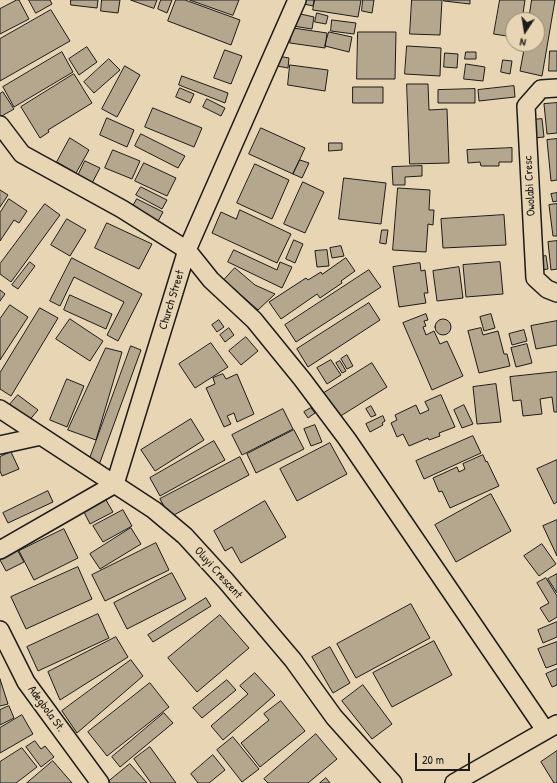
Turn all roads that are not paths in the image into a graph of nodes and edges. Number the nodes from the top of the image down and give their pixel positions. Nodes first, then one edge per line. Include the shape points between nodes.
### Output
1 (297, 0) edge
2 (557, 88) edge
3 (0, 125) edge
4 (187, 250) junction
5 (557, 293) edge
6 (0, 409) edge
7 (41, 436) junction
8 (0, 445) edge
9 (115, 484) junction
10 (0, 550) edge
11 (0, 630) edge
12 (551, 727) edge
13 (100, 783) edge
14 (393, 783) edge
15 (454, 783) edge

1 - 4 street, Church Street
2 - 5 street, Owolabi Cresc via 541,89 526,106 535,278 547,289
3 - 4 street via 22,154 122,209
4 - 9 street, Church Street
4 - 12 street via 211,280 254,320 302,379
6 - 7 street, Oluyi Crescent
7 - 8 street
7 - 9 street, Oluyi Crescent
9 - 10 street
9 - 14 street, Oluyi Crescent via 154,510 185,536 294,660 334,717
11 - 13 street, Adegbola St. via 26,682
12 - 15 street

